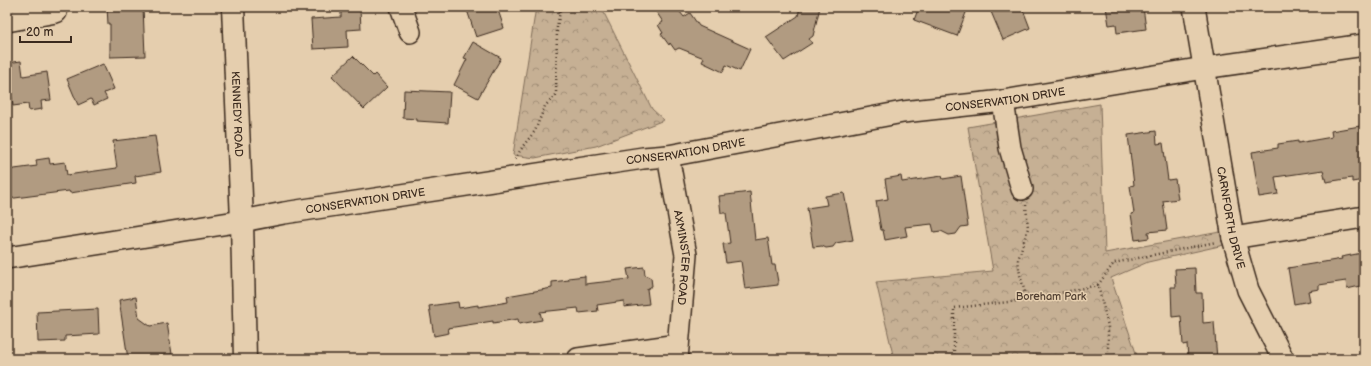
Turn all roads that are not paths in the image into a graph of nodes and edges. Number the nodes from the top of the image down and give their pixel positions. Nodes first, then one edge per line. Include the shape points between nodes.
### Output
1 (233, 7) edge
2 (401, 7) edge
3 (1194, 7) edge
4 (56, 12) dead end
5 (7, 21) edge
6 (410, 32) dead end
7 (1364, 45) edge
8 (1204, 68) junction
9 (1003, 101) junction
10 (668, 156) junction
11 (1022, 189) road end
12 (1364, 217) edge
13 (242, 221) junction
14 (1233, 238) junction
15 (7, 258) edge
16 (678, 352) edge
17 (245, 359) edge
18 (578, 359) edge
19 (1283, 359) edge

1 - 13 main road, KENNEDY ROAD
2 - 6 street
3 - 8 street, CARNFORTH DRIVE
4 - 5 street
7 - 8 street, CONSERVATION DRIVE
8 - 9 street, CONSERVATION DRIVE
8 - 14 street, CARNFORTH DRIVE
9 - 10 street, CONSERVATION DRIVE via 903,112
9 - 11 street via 1010,148
10 - 13 street, CONSERVATION DRIVE
10 - 16 street, AXMINSTER ROAD via 686,255
12 - 14 street
13 - 15 street, CONSERVATION DRIVE
13 - 17 main road, KENNEDY ROAD
14 - 19 street, CARNFORTH DRIVE via 1248,290
16 - 18 street

